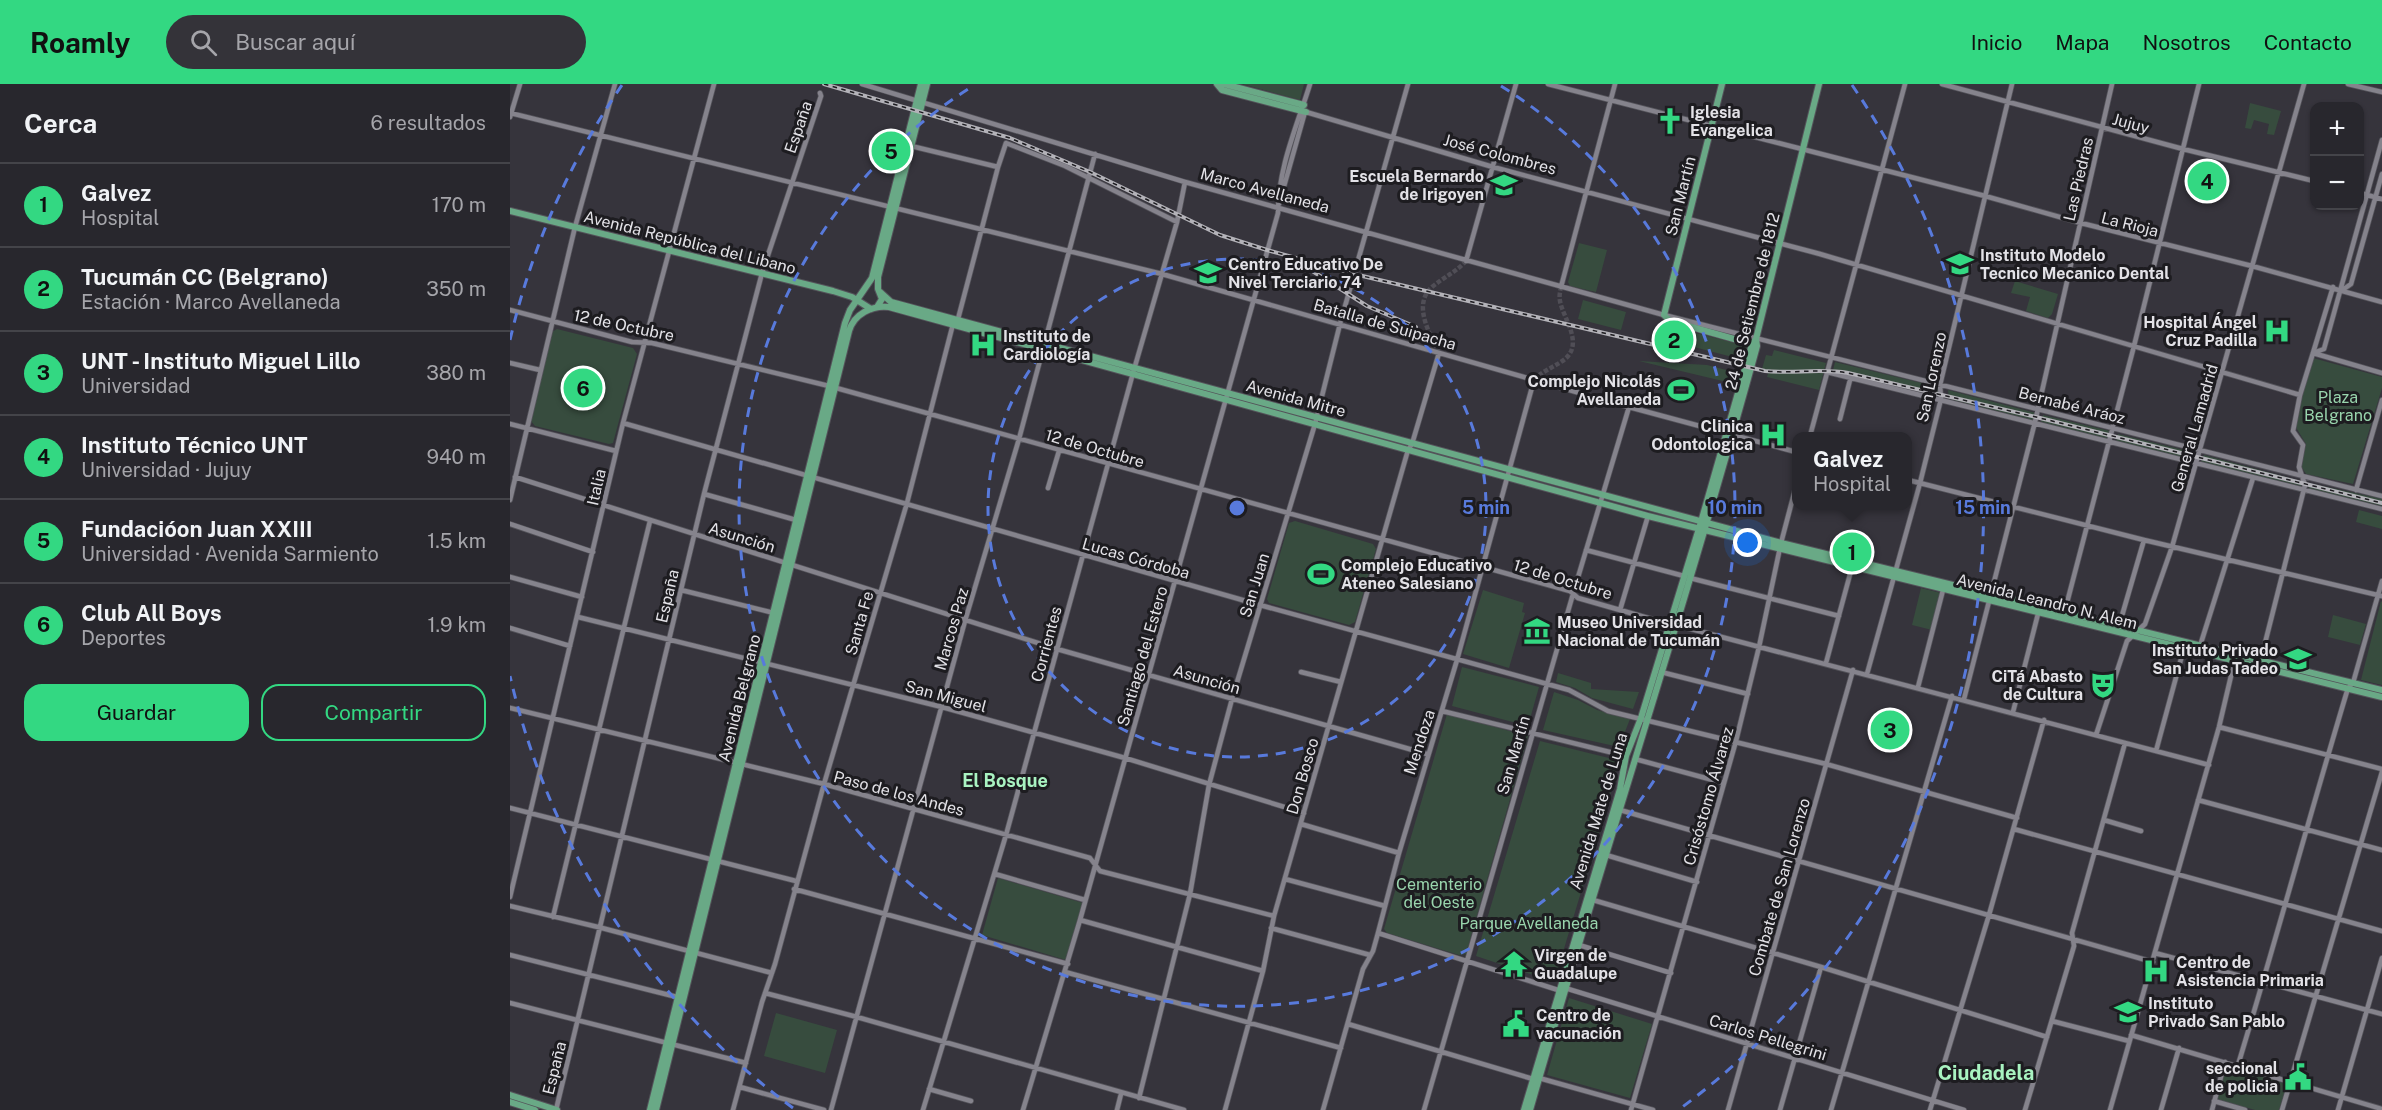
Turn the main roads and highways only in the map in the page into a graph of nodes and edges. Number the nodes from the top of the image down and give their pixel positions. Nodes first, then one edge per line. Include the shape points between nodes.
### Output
1 (921, 84) edge
2 (927, 84) edge
3 (1216, 84) edge
4 (1224, 84) edge
5 (1722, 84) edge
6 (1819, 84) edge
7 (920, 101) junction
8 (892, 208) junction
9 (510, 211) edge
10 (866, 287) junction
11 (879, 290) junction
12 (846, 295) junction
13 (860, 300) junction
14 (874, 308) junction
15 (850, 310) junction
16 (1664, 315) joint
17 (956, 321) junction
18 (1754, 341) junction
19 (832, 387) junction
20 (1507, 473) junction
21 (811, 476) junction
22 (1708, 510) junction
23 (1686, 518) junction
24 (1683, 525) junction
25 (1703, 526) junction
26 (1718, 526) junction
27 (1718, 534) junction
28 (1701, 544) junction
29 (1780, 546) junction
30 (1693, 548) junction
31 (789, 564) junction
32 (1895, 574) junction
33 (1687, 577) junction
34 (1989, 598) junction
35 (2064, 615) junction
36 (1673, 624) junction
37 (2136, 633) junction
38 (765, 662) junction
39 (2382, 690) edge
40 (2382, 697) edge
41 (1643, 718) junction
42 (692, 951) junction
43 (1562, 989) junction
44 (670, 1043) junction
45 (1536, 1078) junction
46 (510, 1095) edge
47 (510, 1102) edge
48 (535, 1110) edge
49 (557, 1110) edge
50 (650, 1110) edge
51 (656, 1110) edge
52 (1524, 1110) edge
53 (1530, 1110) edge

1 - 7 main road
2 - 7 main road
3 - 4 main road, José Colombres via 1222,90 1303,109
5 - 16 main road, San Martín
6 - 18 main road, 24 de Setiembre de 1812
7 - 8 main road
7 - 8 main road
8 - 10 main road
8 - 11 main road via 878,277
9 - 12 main road, Avenida República del Libano
10 - 11 main road
10 - 13 main road
11 - 14 main road via 882,298
11 - 17 main road, Avenida Mitre via 891,302
12 - 13 main road, Avenida República del Libano
12 - 15 main road
13 - 14 main road
13 - 15 main road, Avenida Belgrano
14 - 17 main road, Avenida Mitre via 889,307
14 - 19 main road, Avenida Belgrano via 858,315 852,323
15 - 19 main road, Avenida Belgrano
16 - 18 main road, Marco Avellaneda via 1670,321
17 - 20 main road, Avenida Mitre
18 - 22 main road, 24 de Setiembre de 1812
19 - 21 main road, Avenida Belgrano
20 - 23 main road, Avenida Mitre
20 - 24 main road, Avenida Mitre
21 - 31 main road, Avenida Belgrano
21 - 31 main road, Avenida Belgrano via 796,520
22 - 23 main road
22 - 25 main road, 24 de Setiembre de 1812
22 - 26 main road
23 - 25 main road, Avenida Mitre
24 - 25 main road, Avenida Mitre
24 - 30 main road via 1693,531
25 - 26 main road, Avenida Leandro N. Alem
25 - 27 main road, Avenida Leandro N. Alem
25 - 28 main road, Avenida Mate de Luna
25 - 30 main road, Avenida Mate de Luna
26 - 29 main road, Avenida Leandro N. Alem
27 - 28 main road via 1708,535
27 - 29 main road, Avenida Leandro N. Alem
28 - 33 main road, Avenida Mate de Luna
29 - 32 main road, Avenida Leandro N. Alem
29 - 32 main road, Avenida Leandro N. Alem via 1852,567
30 - 33 main road, Avenida Mate de Luna
31 - 38 main road, Avenida Belgrano
31 - 38 main road, Avenida Belgrano
32 - 34 main road, Avenida Leandro N. Alem
32 - 34 main road, Avenida Leandro N. Alem via 1943,590
33 - 36 main road, Avenida Mate de Luna
34 - 35 main road, Avenida Leandro N. Alem
35 - 37 main road, Avenida Leandro N. Alem
35 - 37 main road, Avenida Leandro N. Alem
36 - 41 main road, Avenida Mate de Luna
36 - 41 main road, Avenida Mate de Luna via 1661,672
37 - 39 main road, Avenida Leandro N. Alem
37 - 40 main road, Avenida Leandro N. Alem
38 - 42 main road, Avenida Belgrano
41 - 43 main road, Avenida Mate de Luna via 1620,810
41 - 43 main road, Avenida Mate de Luna via 1626,756
42 - 44 main road, Avenida Belgrano
42 - 44 main road, Avenida Belgrano via 677,997
43 - 45 main road, Avenida Mate de Luna
44 - 50 main road, Avenida Belgrano
44 - 51 main road, Avenida Belgrano
45 - 52 main road, Avenida Mate de Luna
45 - 53 main road, Avenida Mate de Luna
46 - 49 main road
47 - 48 main road

